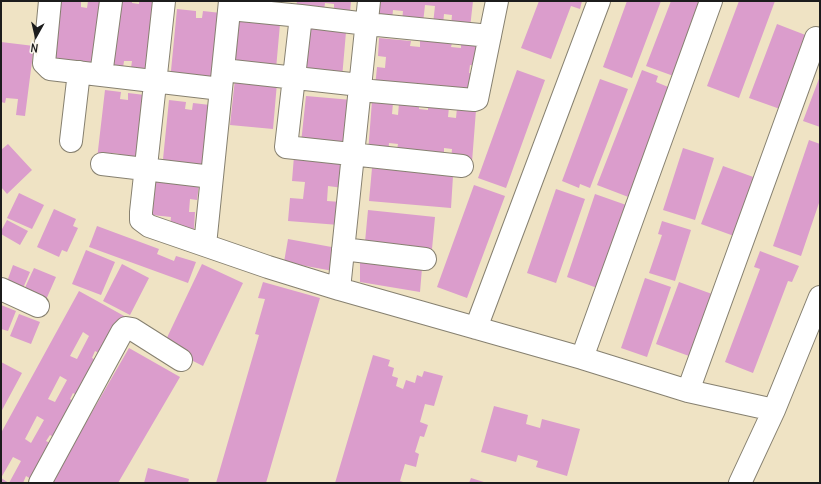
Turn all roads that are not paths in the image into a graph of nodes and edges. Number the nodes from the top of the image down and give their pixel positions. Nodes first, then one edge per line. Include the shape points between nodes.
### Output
1 (50, 1) edge
2 (111, 1) edge
3 (164, 1) edge
4 (369, 1) edge
5 (497, 1) edge
6 (599, 1) edge
7 (712, 1) edge
8 (230, 5) edge
9 (301, 16) junction
10 (367, 24) junction
11 (490, 36) junction
12 (816, 38) dead end
13 (79, 72) junction
14 (101, 75) junction
15 (294, 78) junction
16 (222, 79) junction
17 (154, 81) junction
18 (360, 88) junction
19 (71, 141) dead end
20 (354, 154) junction
21 (102, 164) dead end
22 (462, 166) dead end
23 (145, 169) junction
24 (212, 177) junction
25 (205, 245) junction
26 (343, 249) junction
27 (425, 259) dead end
28 (1, 288) edge
29 (339, 289) junction
30 (820, 297) edge
31 (38, 306) dead end
32 (476, 328) junction
33 (582, 358) junction
34 (181, 360) dead end
35 (688, 390) junction
36 (774, 410) junction
37 (40, 483) edge
38 (740, 483) edge

1 - 13 street via 44,63 50,69
2 - 14 street
3 - 17 street
4 - 10 street
5 - 11 street
6 - 32 street
7 - 33 street
8 - 9 street
8 - 16 street
9 - 10 street
9 - 15 street
10 - 11 street
10 - 18 street
11 - 18 street via 477,99
12 - 35 street
13 - 14 street
13 - 19 street
14 - 17 street
15 - 16 street
15 - 18 street
15 - 20 street via 286,147
16 - 17 street
16 - 24 street
17 - 23 street
18 - 20 street
20 - 22 street
20 - 26 street
21 - 23 street
23 - 24 street
23 - 25 street via 141,220 149,226
24 - 25 street
25 - 29 street
26 - 27 street
26 - 29 street
28 - 31 street
29 - 32 street
30 - 36 street
32 - 33 street
33 - 35 street
34 - 37 street via 132,329 126,328
35 - 36 street
36 - 38 street

